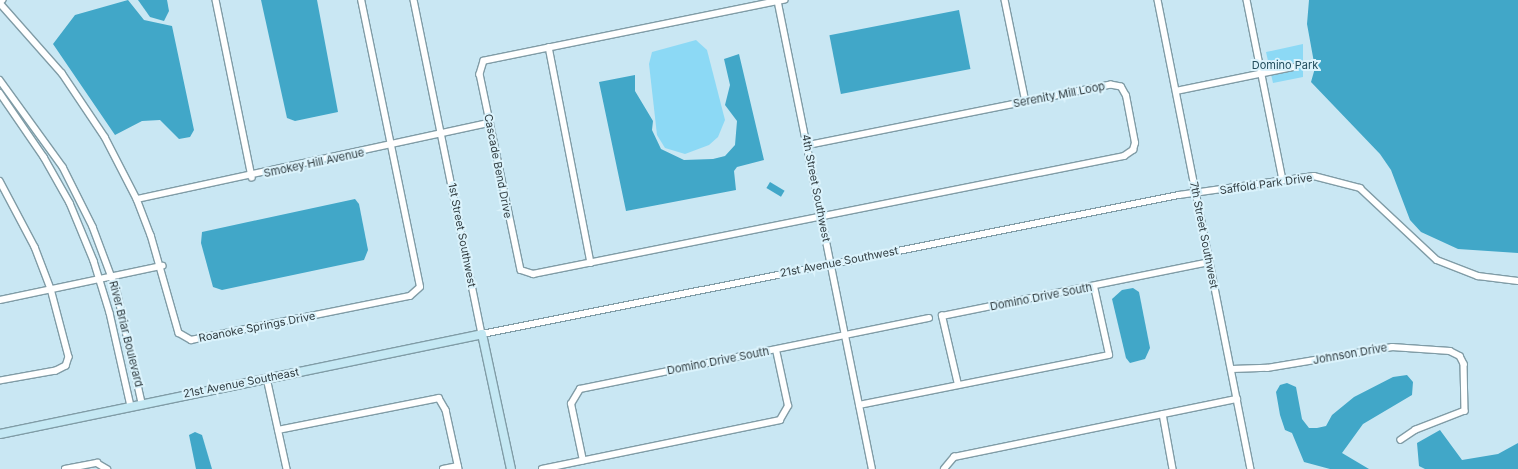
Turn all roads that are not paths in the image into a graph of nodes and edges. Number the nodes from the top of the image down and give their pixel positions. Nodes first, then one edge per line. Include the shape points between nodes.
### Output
1 (3, 0) edge
2 (216, 0) edge
3 (361, 0) edge
4 (414, 0) edge
5 (785, 0) edge
6 (1005, 0) edge
7 (1158, 0) edge
8 (1247, 0) edge
9 (778, 1) junction
10 (548, 47) junction
11 (1293, 67) dead end
12 (1262, 74) junction
13 (0, 80) edge
14 (1176, 92) junction
15 (0, 93) edge
16 (1026, 102) junction
17 (490, 123) junction
18 (442, 136) junction
19 (392, 146) junction
20 (807, 146) junction
21 (252, 176) junction
22 (1283, 180) junction
23 (0, 181) edge
24 (1196, 195) junction
25 (137, 199) junction
26 (822, 216) junction
27 (1209, 262) junction
28 (592, 263) junction
29 (831, 264) junction
30 (162, 266) junction
31 (112, 276) junction
32 (100, 278) junction
33 (1518, 281) edge
34 (1094, 287) junction
35 (51, 289) junction
36 (0, 300) edge
37 (929, 318) dead end
38 (482, 334) junction
39 (845, 336) junction
40 (776, 350) junction
41 (1232, 369) junction
42 (267, 378) junction
43 (0, 381) edge
44 (958, 385) junction
45 (1237, 399) junction
46 (142, 403) junction
47 (859, 405) junction
48 (130, 406) junction
49 (1163, 414) junction
50 (278, 430) junction
51 (0, 434) edge
52 (1402, 440) dead end
53 (582, 461) junction
54 (458, 467) edge
55 (65, 469) edge
56 (107, 469) edge
57 (286, 469) edge
58 (443, 469) edge
59 (511, 469) edge
60 (542, 469) edge
61 (872, 469) edge
62 (944, 469) edge
63 (1173, 469) edge
64 (1251, 469) edge

1 - 25 street, Roanoke Springs Drive via 0,3 66,79 105,137
2 - 21 street
3 - 19 street, Roanoke Springs Drive
4 - 18 street, 1st Street Southwest
5 - 9 street, Cascade Bend Drive
6 - 16 street
7 - 14 street, 7th Street Southwest
8 - 12 street
9 - 10 street, Cascade Bend Drive
9 - 20 street, 4th Street Southwest
10 - 17 street, Cascade Bend Drive via 484,61 480,74
10 - 28 street
11 - 12 street
12 - 14 street
12 - 22 street
13 - 31 street, River Briar Boulevard via 63,167
14 - 24 street, 7th Street Southwest
15 - 32 street, River Briar Boulevard via 40,151 70,203
16 - 20 street, Serenity Mill Loop
16 - 26 street, Serenity Mill Loop via 1111,85 1121,87 1126,96 1134,150 1124,156
17 - 18 street, Smokey Hill Avenue
17 - 28 street, Cascade Bend Drive via 521,270 533,274
18 - 19 street, Smokey Hill Avenue
18 - 38 street, 1st Street Southwest
19 - 21 street, Smokey Hill Avenue
19 - 30 street, Roanoke Springs Drive via 421,279 417,293 191,340 179,333
20 - 26 street, 4th Street Southwest
21 - 25 street, Smokey Hill Avenue
22 - 24 street, Saffold Park Drive
22 - 33 street, Saffold Park Drive via 1330,177 1360,188 1437,260 1478,276
23 - 35 street via 35,247
24 - 27 street, 7th Street Southwest
24 - 29 street, 21st Avenue Southwest
25 - 30 street, Roanoke Springs Drive
26 - 28 street, Cascade Bend Drive
26 - 29 street, 4th Street Southwest
27 - 34 street, Domino Drive South
27 - 41 street, 7th Street Southwest
29 - 38 street, 21st Avenue Southwest
29 - 39 street, 4th Street Southwest
30 - 31 street
31 - 32 street
31 - 46 street, River Briar Boulevard
32 - 35 street
32 - 48 street, River Briar Boulevard
34 - 44 street via 1109,355
34 - 44 street, Domino Drive South via 942,316
35 - 36 street
35 - 43 street via 68,362 56,371
37 - 39 street, Domino Drive South
38 - 42 street, 21st Avenue Southeast
38 - 59 street, 1st Street Southwest
39 - 40 street, Domino Drive South
39 - 47 street, 4th Street Southwest
40 - 53 street, Domino Drive South via 580,389 571,404
40 - 53 street via 788,406 780,420
41 - 45 street, 7th Street Southwest
41 - 52 street, Johnson Drive via 1267,368 1392,347 1450,351 1460,356 1464,364 1465,411 1416,430
42 - 46 street, 21st Avenue Southeast
42 - 50 street
44 - 47 street
45 - 49 street
45 - 64 street, 7th Street Southwest
46 - 48 street, 21st Avenue Southeast
47 - 61 street, 4th Street Southwest
48 - 51 street, 21st Avenue Southeast
49 - 62 street via 954,457
49 - 63 street
50 - 54 street via 439,398 446,410
50 - 57 street
53 - 60 street
54 - 58 street
55 - 56 street via 97,463

